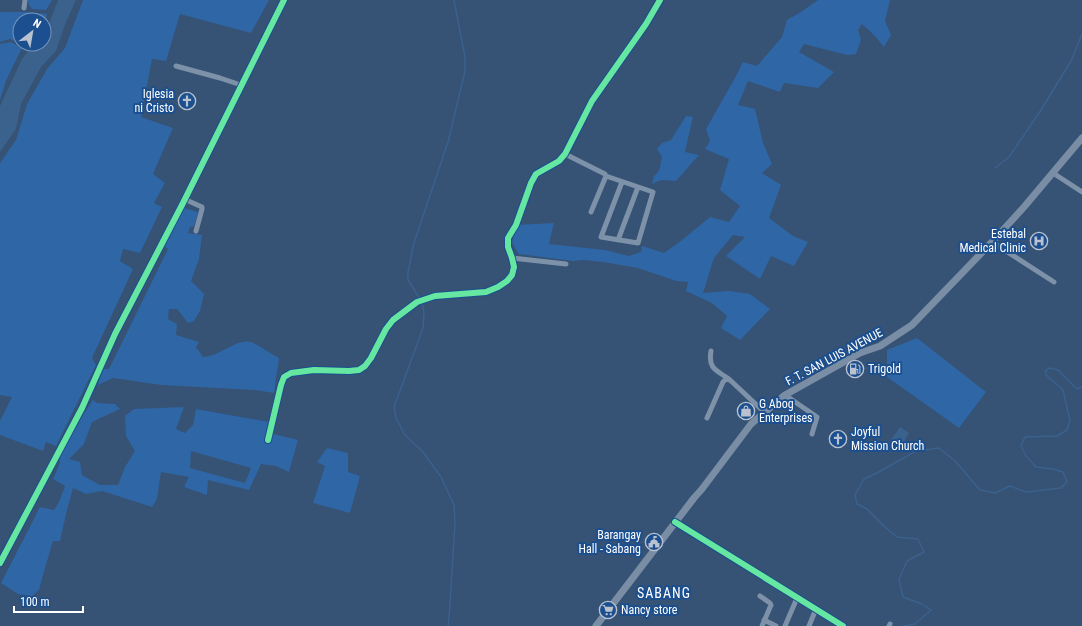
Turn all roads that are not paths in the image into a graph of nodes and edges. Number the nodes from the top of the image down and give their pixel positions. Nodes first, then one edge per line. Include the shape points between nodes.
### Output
1 (24, 0) edge
2 (284, 0) edge
3 (660, 0) edge
4 (24, 8) dead end
5 (176, 66) dead end
6 (241, 85) junction
7 (1082, 138) edge
8 (565, 154) junction
9 (1054, 173) junction
10 (606, 176) junction
11 (622, 182) junction
12 (638, 187) junction
13 (1082, 192) edge
14 (184, 199) junction
15 (591, 212) dead end
16 (196, 230) dead end
17 (618, 240) junction
18 (992, 242) junction
19 (512, 258) junction
20 (566, 264) dead end
21 (1054, 282) dead end
22 (711, 351) dead end
23 (730, 380) junction
24 (785, 395) junction
25 (764, 412) junction
26 (707, 418) dead end
27 (812, 434) dead end
28 (268, 440) dead end
29 (675, 522) junction
30 (0, 563) edge
31 (760, 596) dead end
32 (797, 598) junction
33 (816, 609) junction
34 (764, 620) junction
35 (596, 626) edge
36 (762, 626) edge
37 (776, 626) edge
38 (785, 626) edge
39 (809, 626) edge
40 (843, 626) edge

1 - 4 street
2 - 6 street
3 - 8 street via 592,101
5 - 6 street
6 - 14 street
7 - 9 main road, F. T. SAN LUIS AVENUE
8 - 10 street
8 - 19 street via 559,161 536,174 531,183 516,225 508,238
9 - 13 street
9 - 18 main road, F. T. SAN LUIS AVENUE
10 - 11 street
10 - 15 street
11 - 12 street
11 - 17 street via 601,237
12 - 17 street
12 - 17 street via 653,192 638,243
14 - 16 street via 202,207
14 - 30 street via 115,334 82,408
18 - 21 street
18 - 24 main road, F. T. SAN LUIS AVENUE via 912,325 880,346 860,353
19 - 20 street
19 - 28 street via 512,275 498,287 486,292 434,296 417,302 393,320 371,358 359,370 314,370 291,373 284,377
22 - 23 street via 712,368
23 - 25 street
23 - 26 street via 723,382
24 - 25 main road, F. T. SAN LUIS AVENUE
24 - 27 street via 817,417
25 - 29 main road, F. T. SAN LUIS AVENUE via 751,424
29 - 32 street
29 - 35 main road, F. T. SAN LUIS AVENUE
31 - 34 street via 771,605
32 - 33 street
32 - 38 street
33 - 39 street
33 - 40 street
34 - 36 street
34 - 37 street

